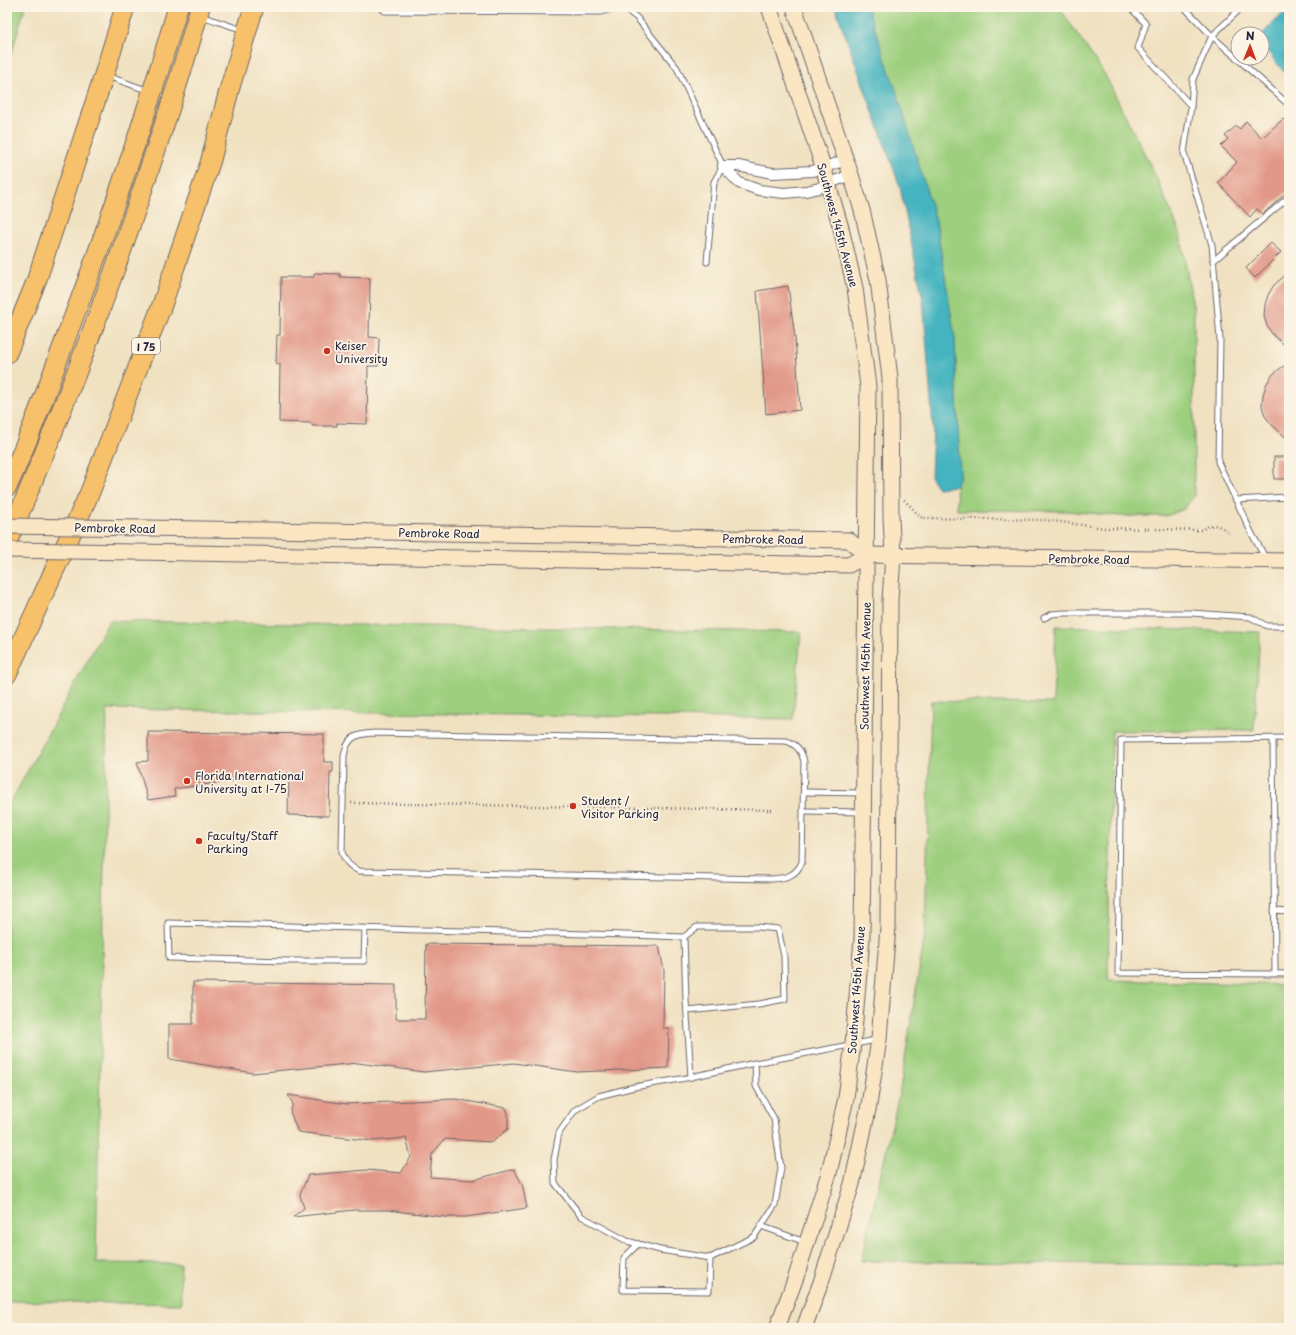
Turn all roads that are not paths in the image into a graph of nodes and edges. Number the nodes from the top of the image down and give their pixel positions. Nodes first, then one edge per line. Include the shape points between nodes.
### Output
1 (125, 7) edge
2 (178, 7) edge
3 (254, 7) edge
4 (380, 7) edge
5 (618, 7) edge
6 (623, 7) edge
7 (769, 7) edge
8 (794, 7) edge
9 (1130, 7) edge
10 (1184, 7) edge
11 (1242, 7) edge
12 (199, 11) edge
13 (247, 31) junction
14 (1212, 36) junction
15 (104, 76) junction
16 (152, 92) junction
17 (1289, 105) edge
18 (1192, 106) junction
19 (722, 166) junction
20 (848, 167) junction
21 (824, 168) junction
22 (828, 183) junction
23 (1289, 197) edge
24 (1213, 261) junction
25 (707, 262) dead end
26 (7, 354) edge
27 (7, 487) edge
28 (1289, 496) edge
29 (1236, 500) junction
30 (7, 526) edge
31 (7, 542) edge
32 (7, 550) edge
33 (866, 555) junction
34 (893, 556) junction
35 (1267, 561) junction
36 (1289, 561) edge
37 (1044, 618) dead end
38 (1289, 626) edge
39 (7, 674) edge
40 (1273, 738) junction
41 (1289, 738) edge
42 (804, 792) junction
43 (864, 793) junction
44 (804, 811) junction
45 (863, 812) junction
46 (1274, 911) junction
47 (1289, 912) edge
48 (365, 928) junction
49 (684, 937) junction
50 (1275, 974) junction
51 (1289, 974) edge
52 (687, 1011) junction
53 (879, 1039) junction
54 (853, 1043) junction
55 (755, 1063) junction
56 (691, 1077) junction
57 (761, 1226) junction
58 (807, 1243) junction
59 (638, 1244) junction
60 (710, 1258) junction
61 (777, 1328) edge
62 (804, 1328) edge

1 - 15 highway
2 - 16 highway
3 - 13 highway, I 75
4 - 5 lane via 385,11 601,12
6 - 19 lane via 637,18 677,68
7 - 21 street, Southwest 145th Avenue
8 - 20 street
9 - 18 lane via 1146,24 1138,48
10 - 14 lane
11 - 14 lane
12 - 13 lane
12 - 31 highway via 144,188 113,277 75,378
13 - 39 highway, I 75 via 210,163 162,305 90,492
14 - 17 lane
14 - 18 lane via 1193,79
15 - 16 lane
15 - 26 highway via 36,282
16 - 27 highway via 93,266
18 - 24 lane via 1184,153 1212,245
19 - 21 street via 738,166 772,173
19 - 22 street via 739,183 759,190 784,193 806,191
19 - 25 lane via 714,182
20 - 21 street
20 - 22 street
20 - 34 street via 862,210 878,280 890,378
21 - 22 street, Southwest 145th Avenue
22 - 33 street, Southwest 145th Avenue via 855,288 868,386
23 - 24 lane
24 - 29 lane via 1220,339 1218,462
28 - 29 lane
29 - 35 lane
30 - 33 street, Pembroke Road, bridge via 849,540
32 - 33 street, Pembroke Road, bridge via 849,564
33 - 34 street, Pembroke Road
33 - 43 street, Southwest 145th Avenue
34 - 35 street, Pembroke Road
34 - 53 street via 890,592 888,927
35 - 36 street, Pembroke Road
37 - 38 lane via 1064,613 1191,613 1250,617 1267,626
40 - 41 lane
40 - 46 lane
40 - 50 lane via 1121,740 1118,973
42 - 43 lane
42 - 44 lane
42 - 44 lane via 803,754 796,745 786,741 364,734 356,736 347,745 344,756 342,852 348,865 359,871 772,879 796,873 800,868 803,857
43 - 45 street, Southwest 145th Avenue
44 - 45 lane
45 - 54 street, Southwest 145th Avenue via 862,938
46 - 47 lane
46 - 50 lane
48 - 48 lane via 168,923 169,958 364,961
48 - 49 lane
49 - 52 lane
49 - 52 lane via 696,928 778,929 784,956 785,999
50 - 51 lane
52 - 56 lane
53 - 54 lane
53 - 62 street via 870,1105 852,1184
54 - 55 lane
54 - 58 street, Southwest 145th Avenue via 846,1098 829,1173
55 - 56 lane
55 - 57 lane via 756,1086 774,1119 781,1168 775,1205
56 - 59 lane via 600,1096 575,1110 560,1133 554,1160 555,1183 581,1216 627,1241
57 - 58 lane
57 - 60 lane via 754,1237
58 - 61 street, Southwest 145th Avenue
59 - 60 lane
59 - 60 lane via 624,1258 624,1290 709,1291

